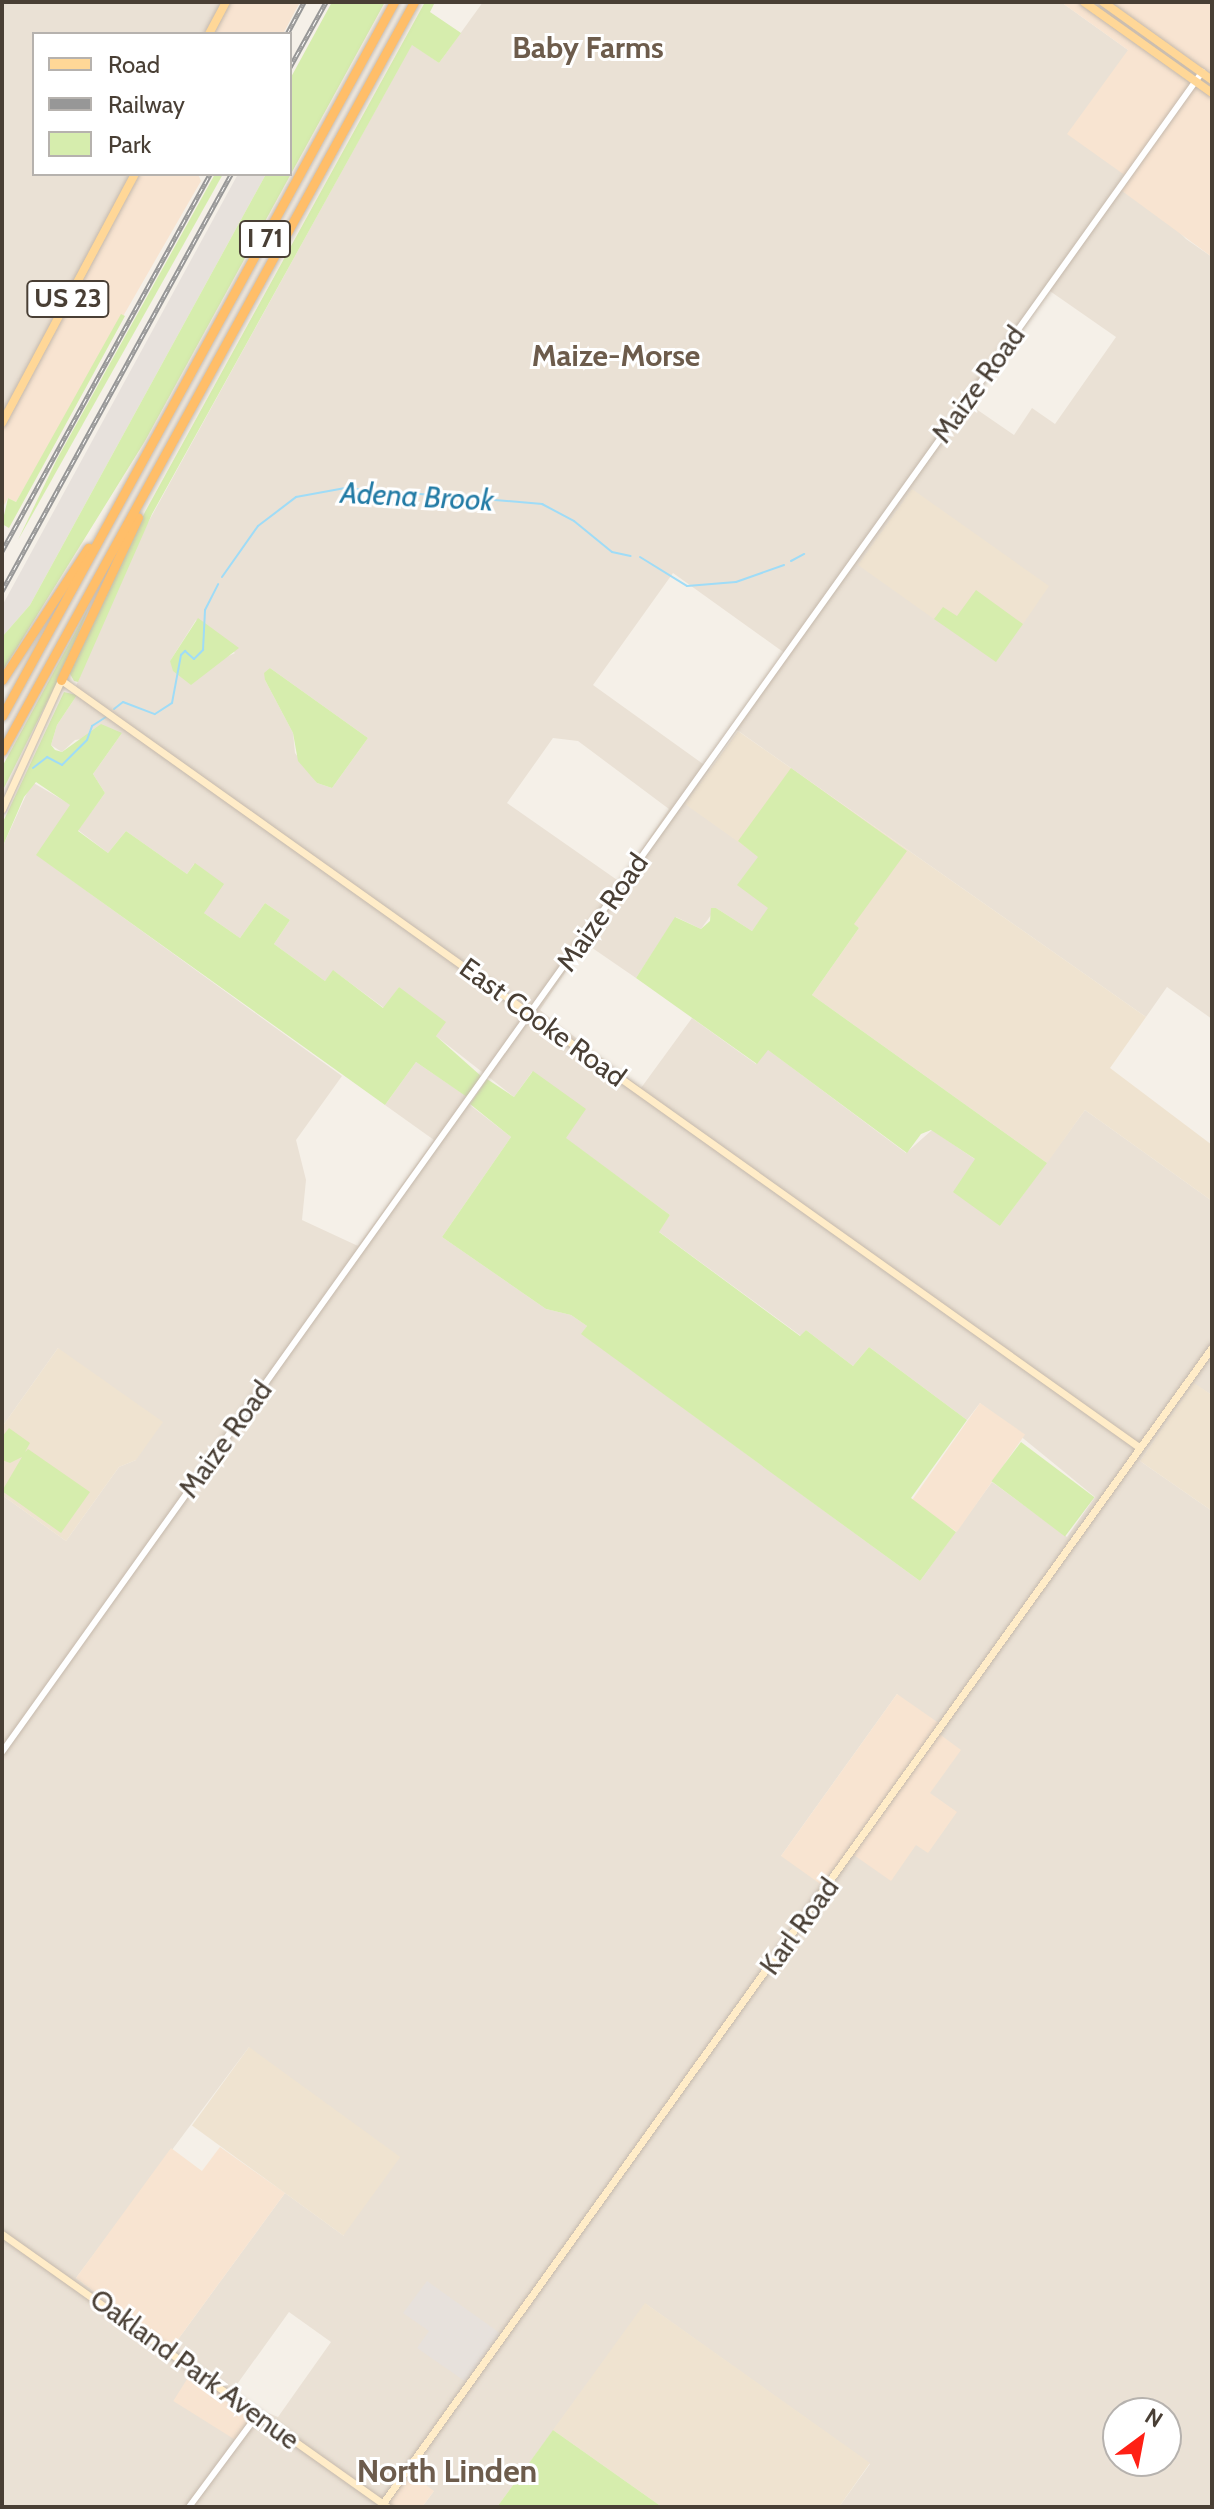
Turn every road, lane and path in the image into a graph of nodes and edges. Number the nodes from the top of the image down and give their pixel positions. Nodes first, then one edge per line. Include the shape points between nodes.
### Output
1 (226, 2) edge
2 (394, 2) edge
3 (414, 2) edge
4 (1084, 2) edge
5 (1103, 2) edge
6 (210, 32) edge
7 (1202, 72) junction
8 (1212, 80) edge
9 (1195, 81) junction
10 (1212, 93) edge
11 (134, 176) edge
12 (2, 423) edge
13 (161, 464) junction
14 (135, 475) junction
15 (2, 680) edge
16 (61, 680) junction
17 (2, 716) edge
18 (2, 751) edge
19 (2, 809) edge
20 (530, 1013) junction
21 (1212, 1347) edge
22 (1140, 1448) junction
23 (2, 1752) edge
24 (3, 2232) edge
25 (258, 2414) junction
26 (386, 2505) edge
27 (189, 2507) edge

1 - 6 main road
2 - 14 highway, I 71
3 - 13 highway, I 71
4 - 9 main road
5 - 7 main road
7 - 8 main road
7 - 9 street, Maize Road
9 - 10 main road
9 - 20 street, Maize Road
11 - 12 main road, US 23
13 - 16 highway
13 - 18 highway, I 71
14 - 15 highway
14 - 17 highway, I 71
16 - 19 main road
16 - 20 main road, East Cooke Road
20 - 22 main road, East Cooke Road
20 - 23 street, Maize Road
21 - 22 main road, Karl Road
22 - 26 main road, Karl Road
24 - 25 main road, Oakland Park Avenue
25 - 26 main road, Oakland Park Avenue
25 - 27 street

